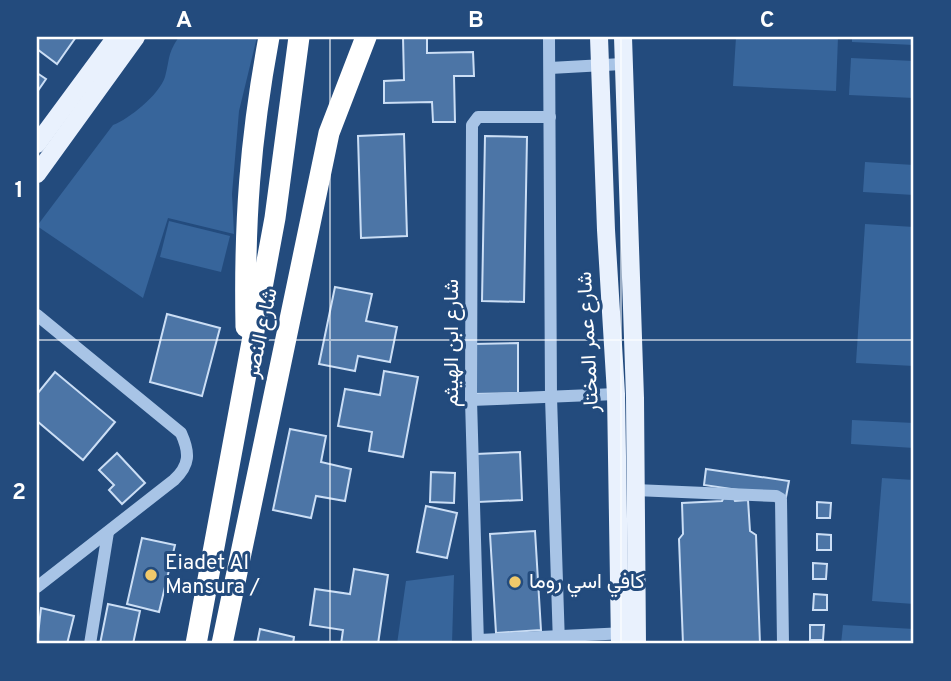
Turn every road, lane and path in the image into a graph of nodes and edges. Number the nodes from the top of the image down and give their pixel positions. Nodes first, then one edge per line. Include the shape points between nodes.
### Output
1 (116, 37) edge
2 (136, 37) edge
3 (269, 37) edge
4 (299, 37) edge
5 (366, 37) edge
6 (550, 37) edge
7 (599, 37) edge
8 (622, 37) edge
9 (622, 64) junction
10 (598, 65) junction
11 (550, 68) junction
12 (550, 117) junction
13 (37, 144) edge
14 (37, 174) edge
15 (37, 315) edge
16 (247, 369) junction
17 (616, 394) junction
18 (551, 397) junction
19 (471, 400) junction
20 (635, 489) junction
21 (108, 532) junction
22 (37, 587) edge
23 (628, 639) edge
24 (559, 641) edge
25 (479, 642) edge
26 (90, 644) edge
27 (196, 644) edge
28 (222, 644) edge
29 (783, 644) edge

1 - 13 main road
2 - 14 main road
3 - 16 highway via 250,156 244,231
4 - 16 highway, شارع النصر via 275,218
5 - 28 highway, شارع النصر via 329,133
6 - 11 street
7 - 10 main road, شارع عمر المختار
8 - 9 main road, شارع عمر المختار
9 - 10 street
9 - 20 main road, شارع عمر المختار
10 - 11 street
10 - 17 main road, شارع عمر المختار
11 - 12 street
12 - 18 street
12 - 19 street, شارع ابن الهيثم via 494,115 478,117 472,125
15 - 21 street via 181,433 187,446 184,471
16 - 27 highway, شارع النصر
17 - 18 street
17 - 23 main road, شارع عمر المختار
18 - 19 street
18 - 24 street
19 - 25 street, شارع ابن الهيثم
20 - 23 main road, شارع عمر المختار
20 - 29 street via 781,499
21 - 22 street
21 - 26 street
23 - 24 street
24 - 25 street

